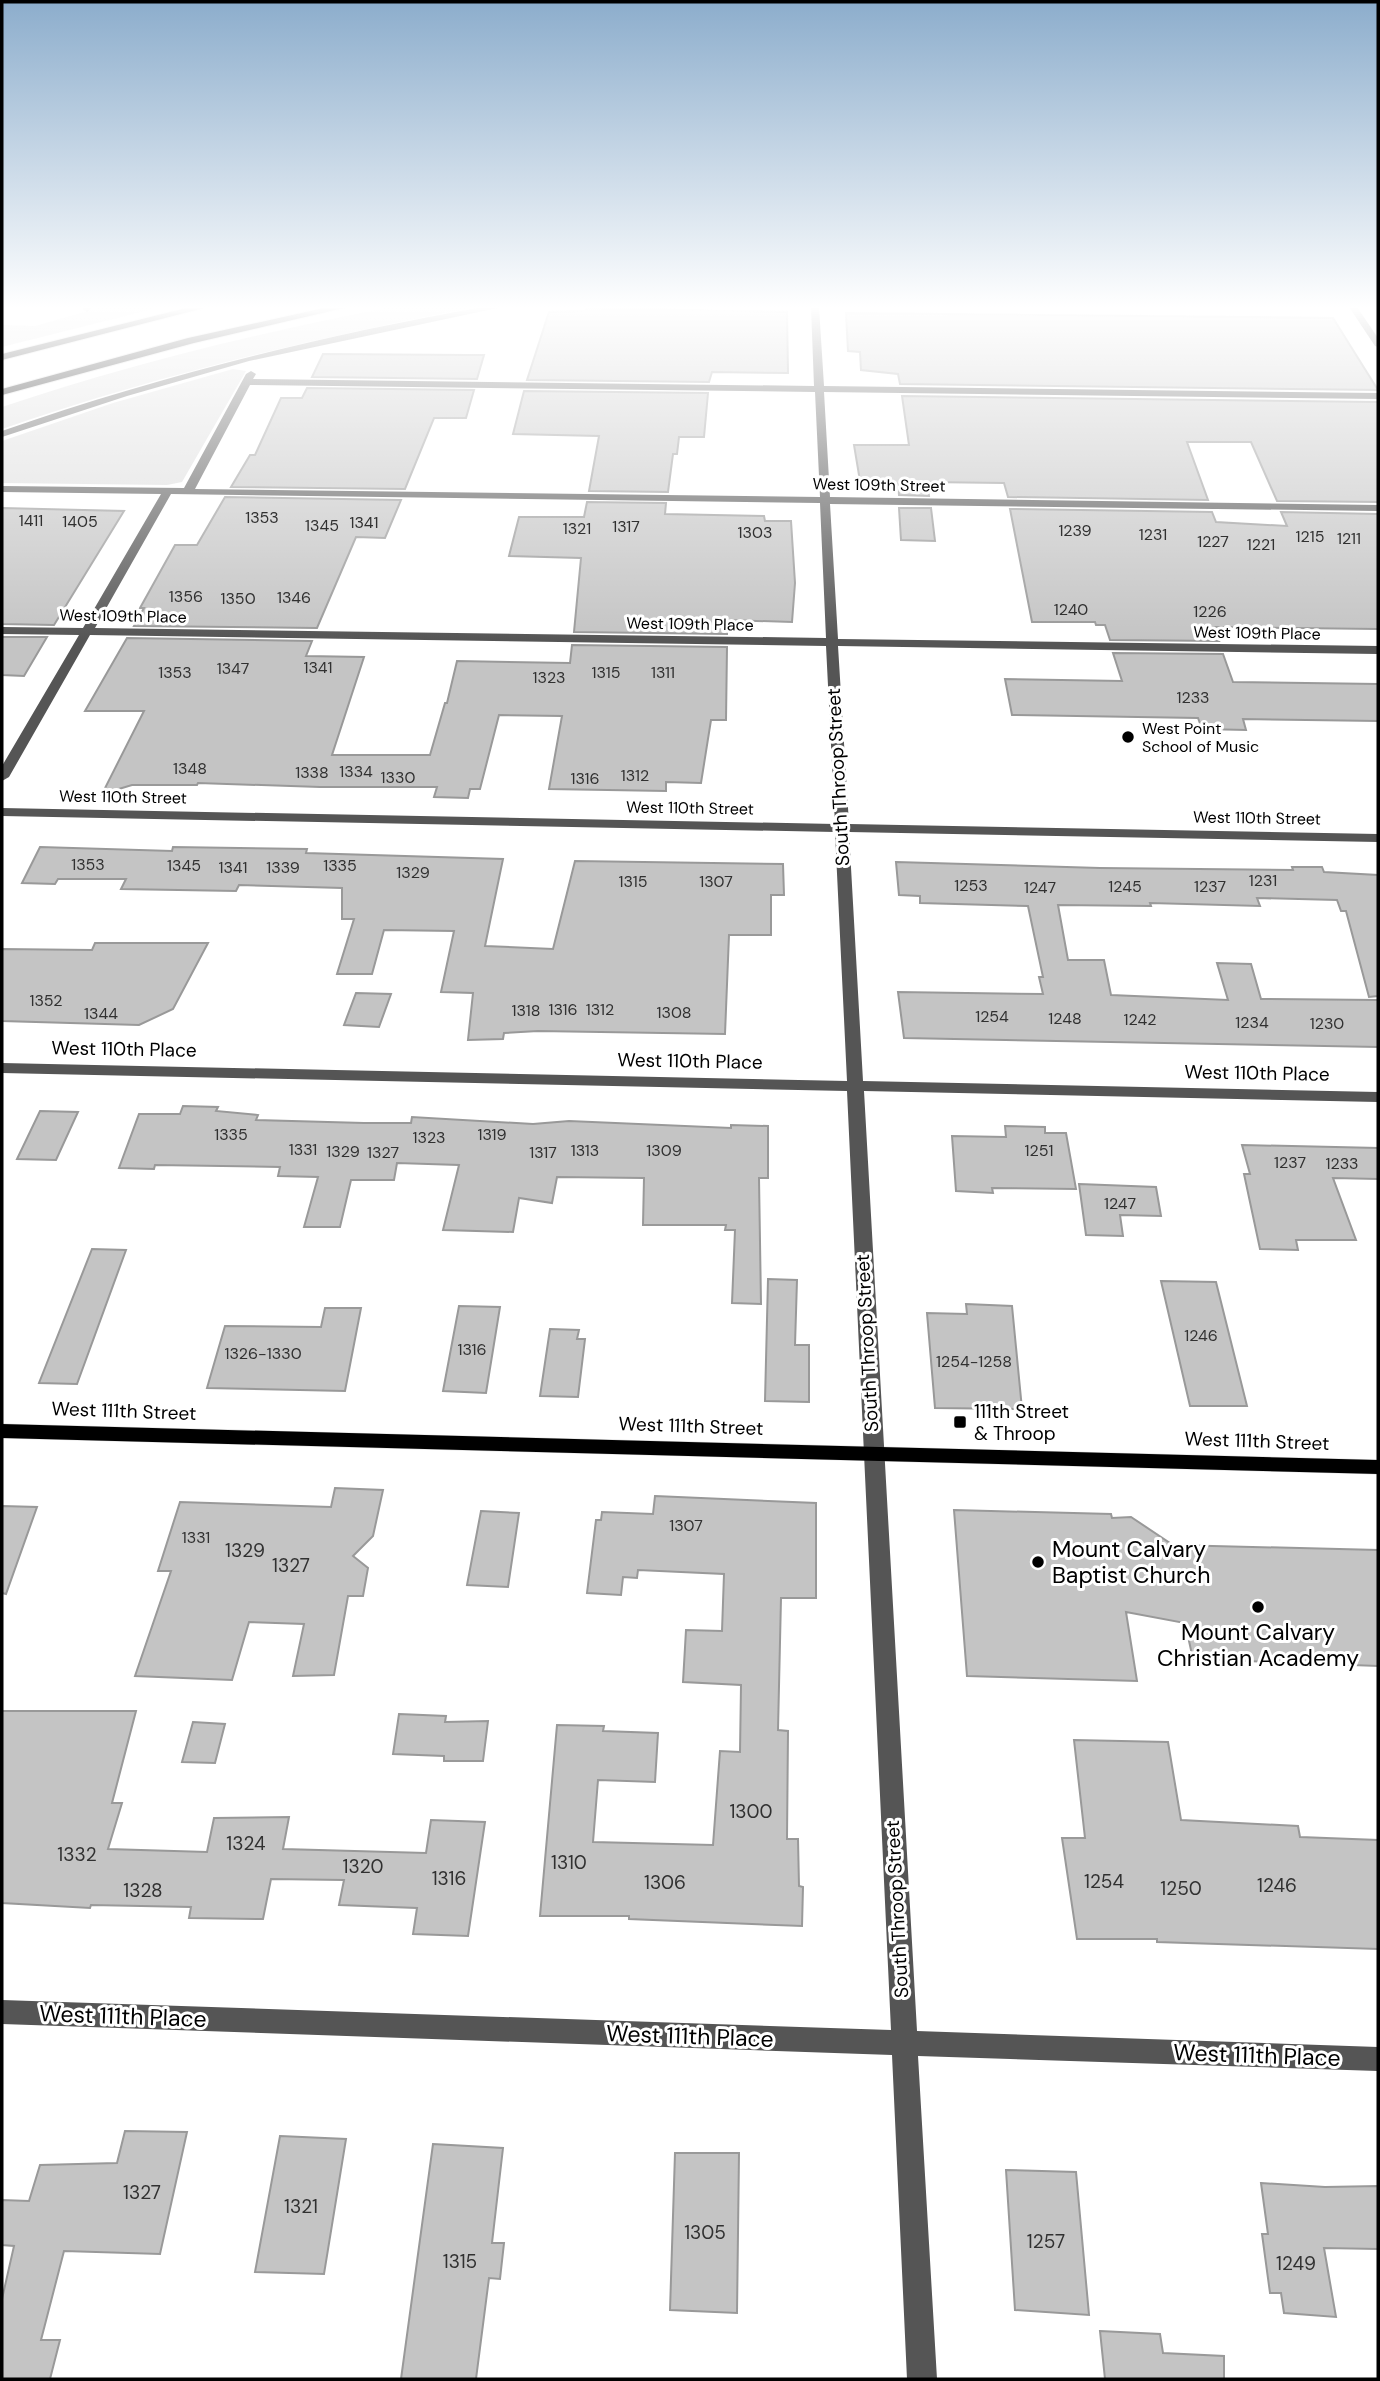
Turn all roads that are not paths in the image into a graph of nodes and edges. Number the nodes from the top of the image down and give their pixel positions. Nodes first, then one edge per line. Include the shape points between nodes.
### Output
1 (49, 418) edge
2 (227, 418) edge
3 (820, 418) edge
4 (2, 434) edge
5 (2, 489) edge
6 (168, 491) junction
7 (188, 491) junction
8 (824, 500) junction
9 (1378, 508) edge
10 (2, 630) edge
11 (87, 631) junction
12 (832, 642) junction
13 (1378, 650) edge
14 (2, 777) edge
15 (2, 813) edge
16 (841, 828) junction
17 (1378, 838) edge
18 (2, 1068) edge
19 (854, 1086) junction
20 (1378, 1097) edge
21 (2, 1431) edge
22 (873, 1454) junction
23 (1378, 1467) edge
24 (2, 2012) edge
25 (905, 2043) junction
26 (1378, 2059) edge
27 (922, 2379) edge

1 - 4 street
2 - 7 street
3 - 8 street, South Throop Street
5 - 6 street, West 109th Street
6 - 7 street, West 109th Street
6 - 11 street
7 - 8 street, West 109th Street
8 - 9 street, West 109th Street
8 - 12 street, South Throop Street
10 - 11 street, West 109th Place
11 - 12 street, West 109th Place
11 - 14 street
12 - 13 street, West 109th Place
12 - 16 street, South Throop Street
15 - 16 street, West 110th Street
16 - 17 street, West 110th Street
16 - 19 street, South Throop Street
18 - 19 street, West 110th Place
19 - 20 street, West 110th Place
19 - 22 street, South Throop Street
21 - 22 main road, West 111th Street
22 - 23 main road, West 111th Street
22 - 25 street, South Throop Street
24 - 25 street, West 111th Place
25 - 26 street, West 111th Place
25 - 27 street, South Throop Street

